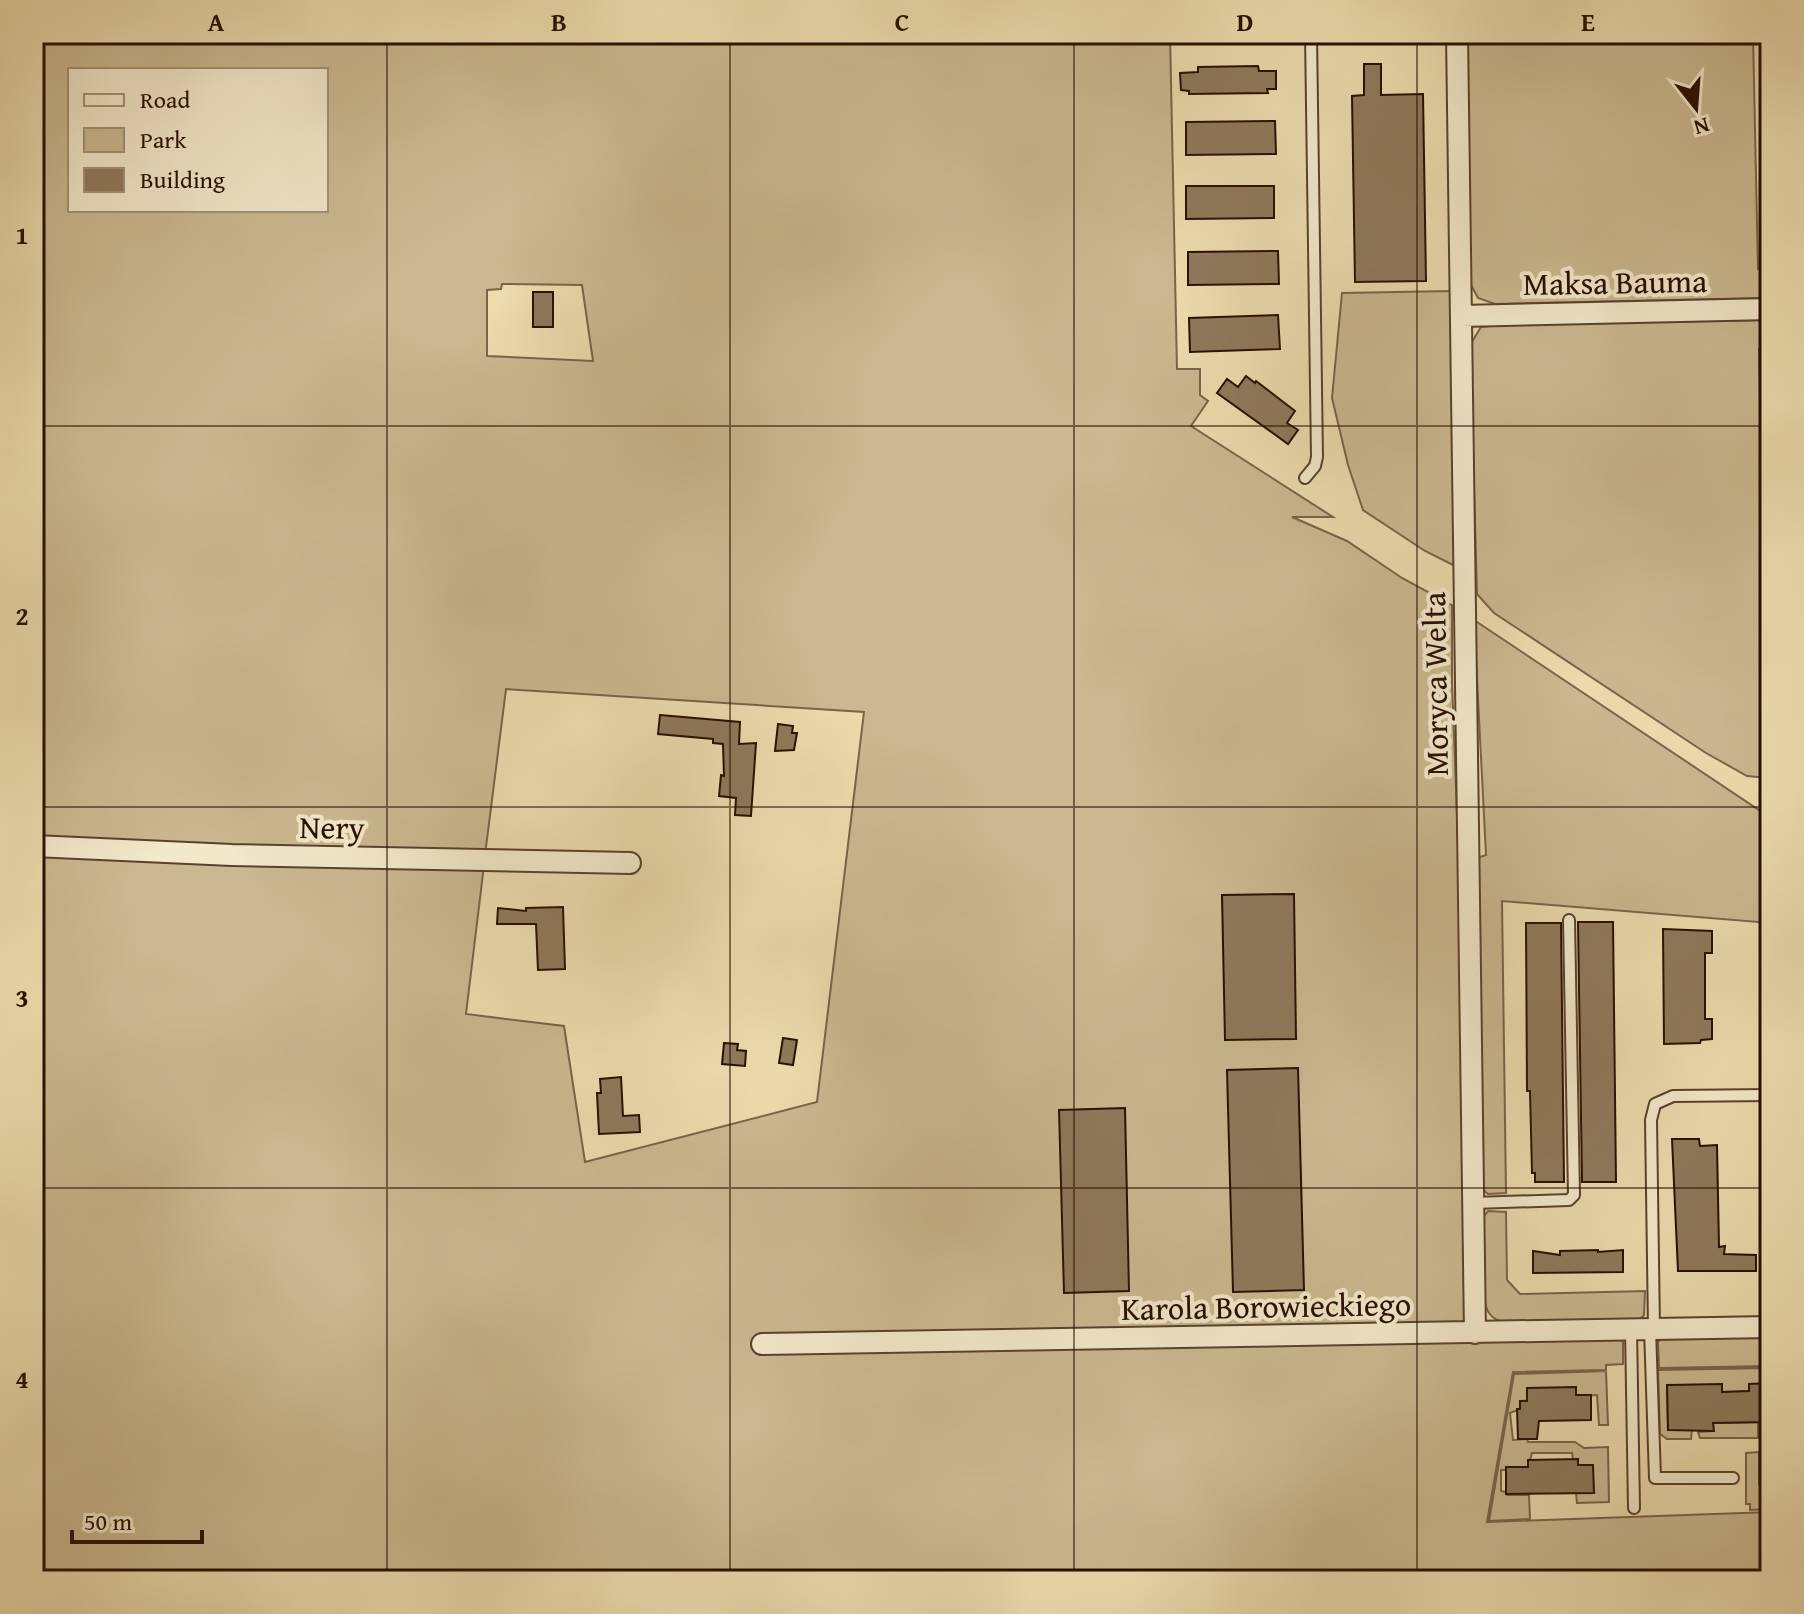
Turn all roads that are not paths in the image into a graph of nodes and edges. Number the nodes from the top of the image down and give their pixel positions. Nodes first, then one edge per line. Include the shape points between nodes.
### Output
1 (1311, 34) edge
2 (1457, 34) edge
3 (1770, 309) edge
4 (1461, 316) junction
5 (1305, 478) dead end
6 (34, 846) edge
7 (630, 863) dead end
8 (1569, 920) dead end
9 (1770, 1095) edge
10 (1473, 1203) junction
11 (1770, 1327) edge
12 (1645, 1329) junction
13 (1475, 1333) junction
14 (762, 1344) dead end
15 (1733, 1478) dead end
16 (1634, 1508) dead end

1 - 5 lane via 1317,457
2 - 4 street, Moryca Welta
3 - 4 street, Maksa Bauma
4 - 10 street, Moryca Welta
6 - 7 street, Nery
8 - 10 lane via 1574,1195 1569,1200
9 - 12 lane via 1673,1096 1651,1111
10 - 13 street, Moryca Welta
11 - 12 street, Karola Borowieckiego
12 - 13 street, Karola Borowieckiego
12 - 15 lane via 1655,1478
12 - 16 lane
13 - 14 street, Karola Borowieckiego

